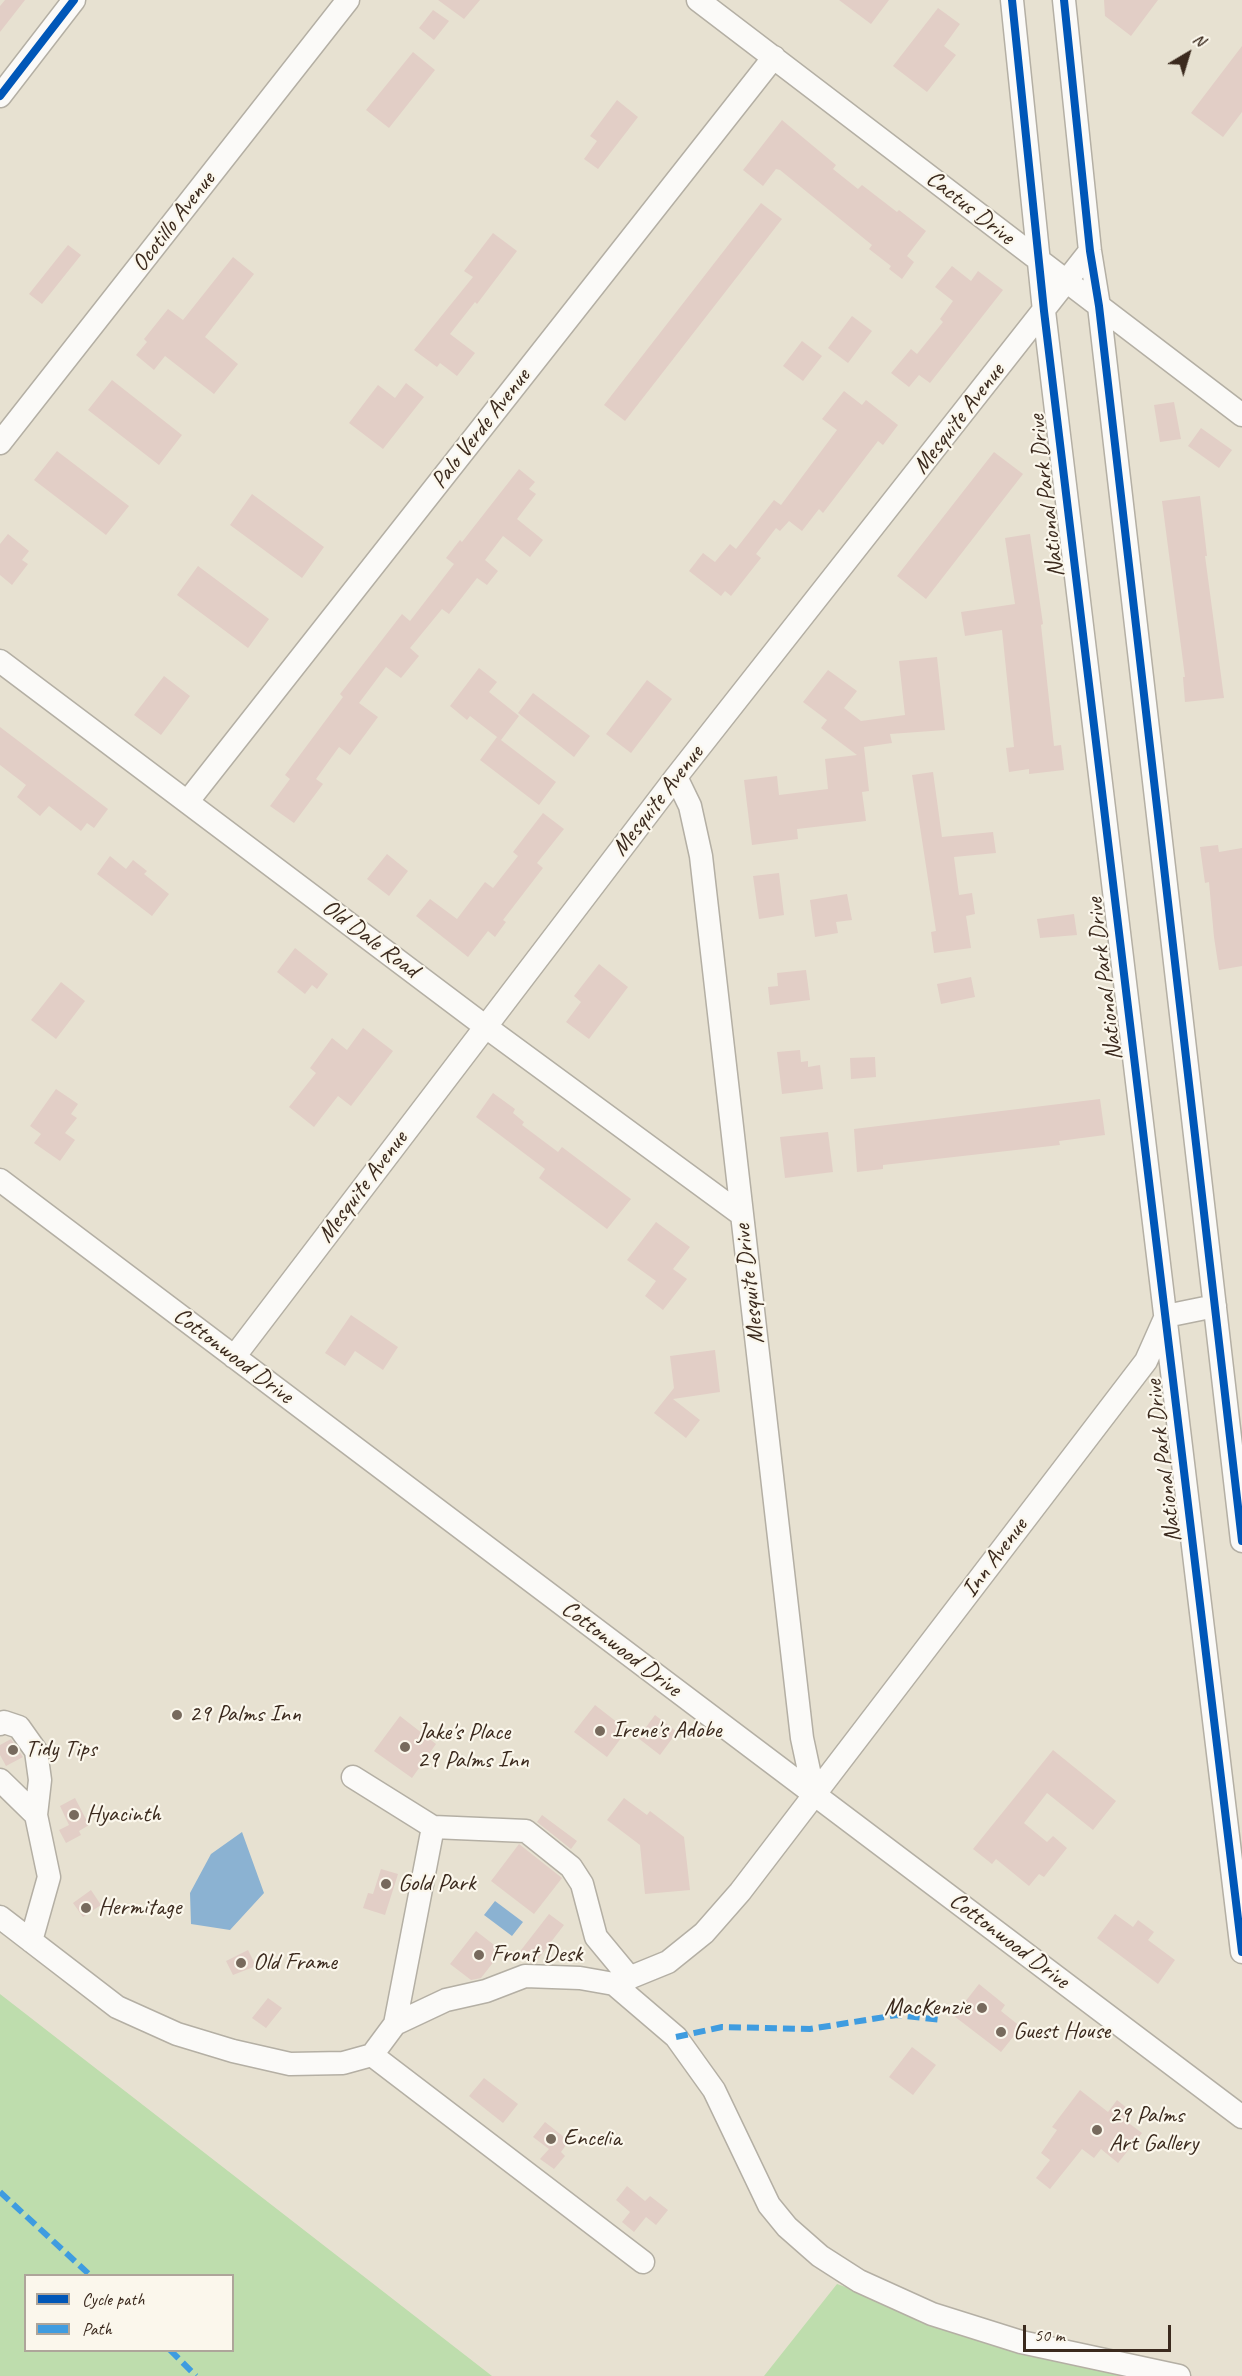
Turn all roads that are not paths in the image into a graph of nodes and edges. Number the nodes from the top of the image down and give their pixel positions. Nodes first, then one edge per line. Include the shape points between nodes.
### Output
1 (74, 0) edge
2 (348, 0) edge
3 (698, 0) edge
4 (1012, 0) edge
5 (1064, 0) edge
6 (774, 57) junction
7 (0, 96) edge
8 (1090, 251) junction
9 (1039, 261) junction
10 (1066, 281) junction
11 (1099, 306) junction
12 (1044, 311) junction
13 (1242, 415) edge
14 (0, 443) edge
15 (0, 661) edge
16 (676, 777) junction
17 (188, 801) junction
18 (486, 1027) junction
19 (0, 1180) edge
20 (742, 1215) junction
21 (1215, 1306) junction
22 (1166, 1316) junction
23 (234, 1357) junction
24 (1242, 1541) edge
25 (0, 1724) edge
26 (353, 1777) dead end
27 (0, 1780) edge
28 (814, 1794) junction
29 (36, 1815) junction
30 (433, 1827) junction
31 (0, 1917) edge
32 (31, 1941) junction
33 (1242, 1952) edge
34 (622, 1981) junction
35 (395, 2024) junction
36 (372, 2055) junction
37 (1242, 2117) edge
38 (643, 2262) dead end
39 (1179, 2376) edge

1 - 7 street
2 - 14 street, Ocotillo Avenue
3 - 6 street, Cactus Drive
4 - 9 street, National Park Drive
5 - 8 street
6 - 9 street, Cactus Drive
6 - 17 street, Palo Verde Avenue
8 - 10 street, Mesquite Avenue
8 - 11 street
9 - 10 street, Cactus Drive
9 - 12 street, National Park Drive
10 - 11 street, Cactus Drive
10 - 12 street, Mesquite Avenue
11 - 13 street, Cactus Drive
11 - 21 street
12 - 16 street, Mesquite Avenue
12 - 22 street, National Park Drive
15 - 17 street, Old Dale Road
16 - 18 street, Mesquite Avenue
16 - 20 street, Mesquite Drive via 690,806 700,856
17 - 18 street, Old Dale Road
18 - 20 street, Old Dale Road
18 - 23 street, Mesquite Avenue
19 - 23 street, Cottonwood Drive
20 - 28 street, Mesquite Drive via 802,1738
21 - 22 street
21 - 24 street
22 - 28 street, Inn Avenue via 1146,1361
22 - 33 street, National Park Drive
23 - 28 street, Cottonwood Drive
25 - 29 street via 19,1727 36,1751 40,1780
26 - 30 street
27 - 29 street
28 - 34 street, Inn Avenue via 704,1933 668,1962
28 - 37 street, Cottonwood Drive
29 - 32 street via 49,1877
30 - 34 street via 526,1831 572,1867 582,1884 596,1937
30 - 35 street
31 - 32 street
32 - 36 street via 117,2007 177,2034 290,2064 343,2062
34 - 35 street via 525,1976 486,1991 446,2000
34 - 39 street via 676,2037 714,2090 769,2205 820,2256 859,2282 932,2314 1021,2342
35 - 36 street
36 - 38 street

